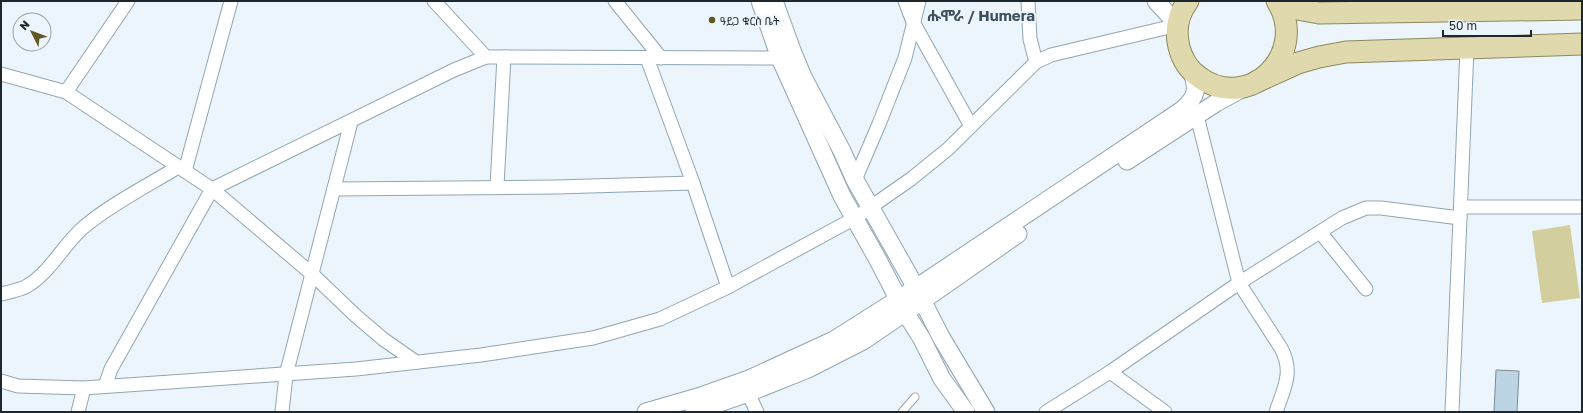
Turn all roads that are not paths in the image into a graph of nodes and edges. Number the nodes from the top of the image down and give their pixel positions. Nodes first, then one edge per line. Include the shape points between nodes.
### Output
1 (128, 1) edge
2 (231, 1) edge
3 (434, 1) edge
4 (615, 1) edge
5 (760, 1) edge
6 (774, 1) edge
7 (905, 1) edge
8 (919, 1) edge
9 (1028, 1) edge
10 (1156, 1) edge
11 (1188, 1) edge
12 (1277, 1) edge
13 (1283, 1) edge
14 (1570, 6) edge
15 (1334, 7) edge
16 (913, 22) junction
17 (1178, 25) junction
18 (1582, 44) edge
19 (1467, 48) junction
20 (786, 55) junction
21 (486, 57) junction
22 (504, 57) junction
23 (647, 58) junction
24 (661, 58) junction
25 (1036, 62) junction
26 (1191, 70) junction
27 (1, 74) edge
28 (1253, 83) junction
29 (66, 92) junction
30 (1197, 116) junction
31 (351, 122) junction
32 (971, 126) junction
33 (182, 169) junction
34 (855, 180) junction
35 (693, 183) junction
36 (498, 186) junction
37 (212, 189) junction
38 (334, 189) junction
39 (1060, 198) junction
40 (870, 207) junction
41 (1582, 207) edge
42 (1460, 212) junction
43 (856, 218) junction
44 (1320, 232) junction
45 (312, 274) junction
46 (1239, 283) junction
47 (728, 287) junction
48 (1366, 289) dead end
49 (1, 294) edge
50 (919, 295) junction
51 (902, 306) junction
52 (416, 362) junction
53 (1110, 372) junction
54 (286, 375) junction
55 (1, 381) edge
56 (105, 386) junction
57 (84, 388) junction
58 (748, 393) junction
59 (915, 397) dead end
60 (78, 412) edge
61 (282, 412) edge
62 (646, 412) edge
63 (694, 412) edge
64 (757, 412) edge
65 (902, 412) edge
66 (966, 412) edge
67 (986, 412) edge
68 (1046, 412) edge
69 (1165, 412) edge
70 (1276, 412) edge
71 (1452, 412) edge

1 - 29 street
2 - 33 street
3 - 21 street
4 - 24 street
5 - 20 street
6 - 20 street
7 - 16 street
8 - 16 street
9 - 25 street via 1030,39
10 - 17 street
11 - 17 main road
12 - 28 main road via 1286,24 1285,48 1272,70
13 - 15 main road via 1306,12
14 - 15 main road
16 - 32 street
16 - 34 street via 905,58
17 - 25 street via 1051,55
17 - 26 main road via 1177,37 1182,56
18 - 19 main road
19 - 28 main road via 1346,52 1298,63
19 - 42 street
20 - 24 street
20 - 34 street via 803,77
20 - 43 street via 818,144 842,196
21 - 22 street
21 - 31 street via 454,70
22 - 23 street
22 - 36 street
23 - 24 street
23 - 35 street
25 - 32 street
26 - 28 main road via 1203,80 1216,85 1236,88
26 - 39 street via 1196,83 1196,92 1191,102
27 - 29 street
28 - 30 street
29 - 33 street
30 - 39 street
30 - 46 street
31 - 37 street
31 - 38 street
32 - 40 street via 917,174
33 - 37 street
33 - 49 street via 112,207 84,227 44,272 27,286
34 - 40 street
35 - 36 street
35 - 47 street
36 - 38 street
37 - 45 street
37 - 56 street via 111,368
38 - 45 street
39 - 50 street
40 - 43 street
40 - 50 street
41 - 42 street
42 - 44 street via 1366,208 1342,218
42 - 71 street
43 - 47 street
43 - 51 street
44 - 46 street
44 - 48 street
45 - 52 street via 383,339
45 - 54 street
46 - 53 street
46 - 70 street via 1286,358 1287,382
47 - 52 street via 660,319 593,338
50 - 51 street
50 - 67 street via 941,338
51 - 58 street via 862,341 808,369
51 - 62 street via 749,379
51 - 66 street via 942,379
52 - 54 street
53 - 68 street
53 - 69 street
54 - 56 street
54 - 61 street
55 - 57 street via 18,386
56 - 57 street
57 - 60 street
58 - 63 street
58 - 64 street
59 - 65 lane

